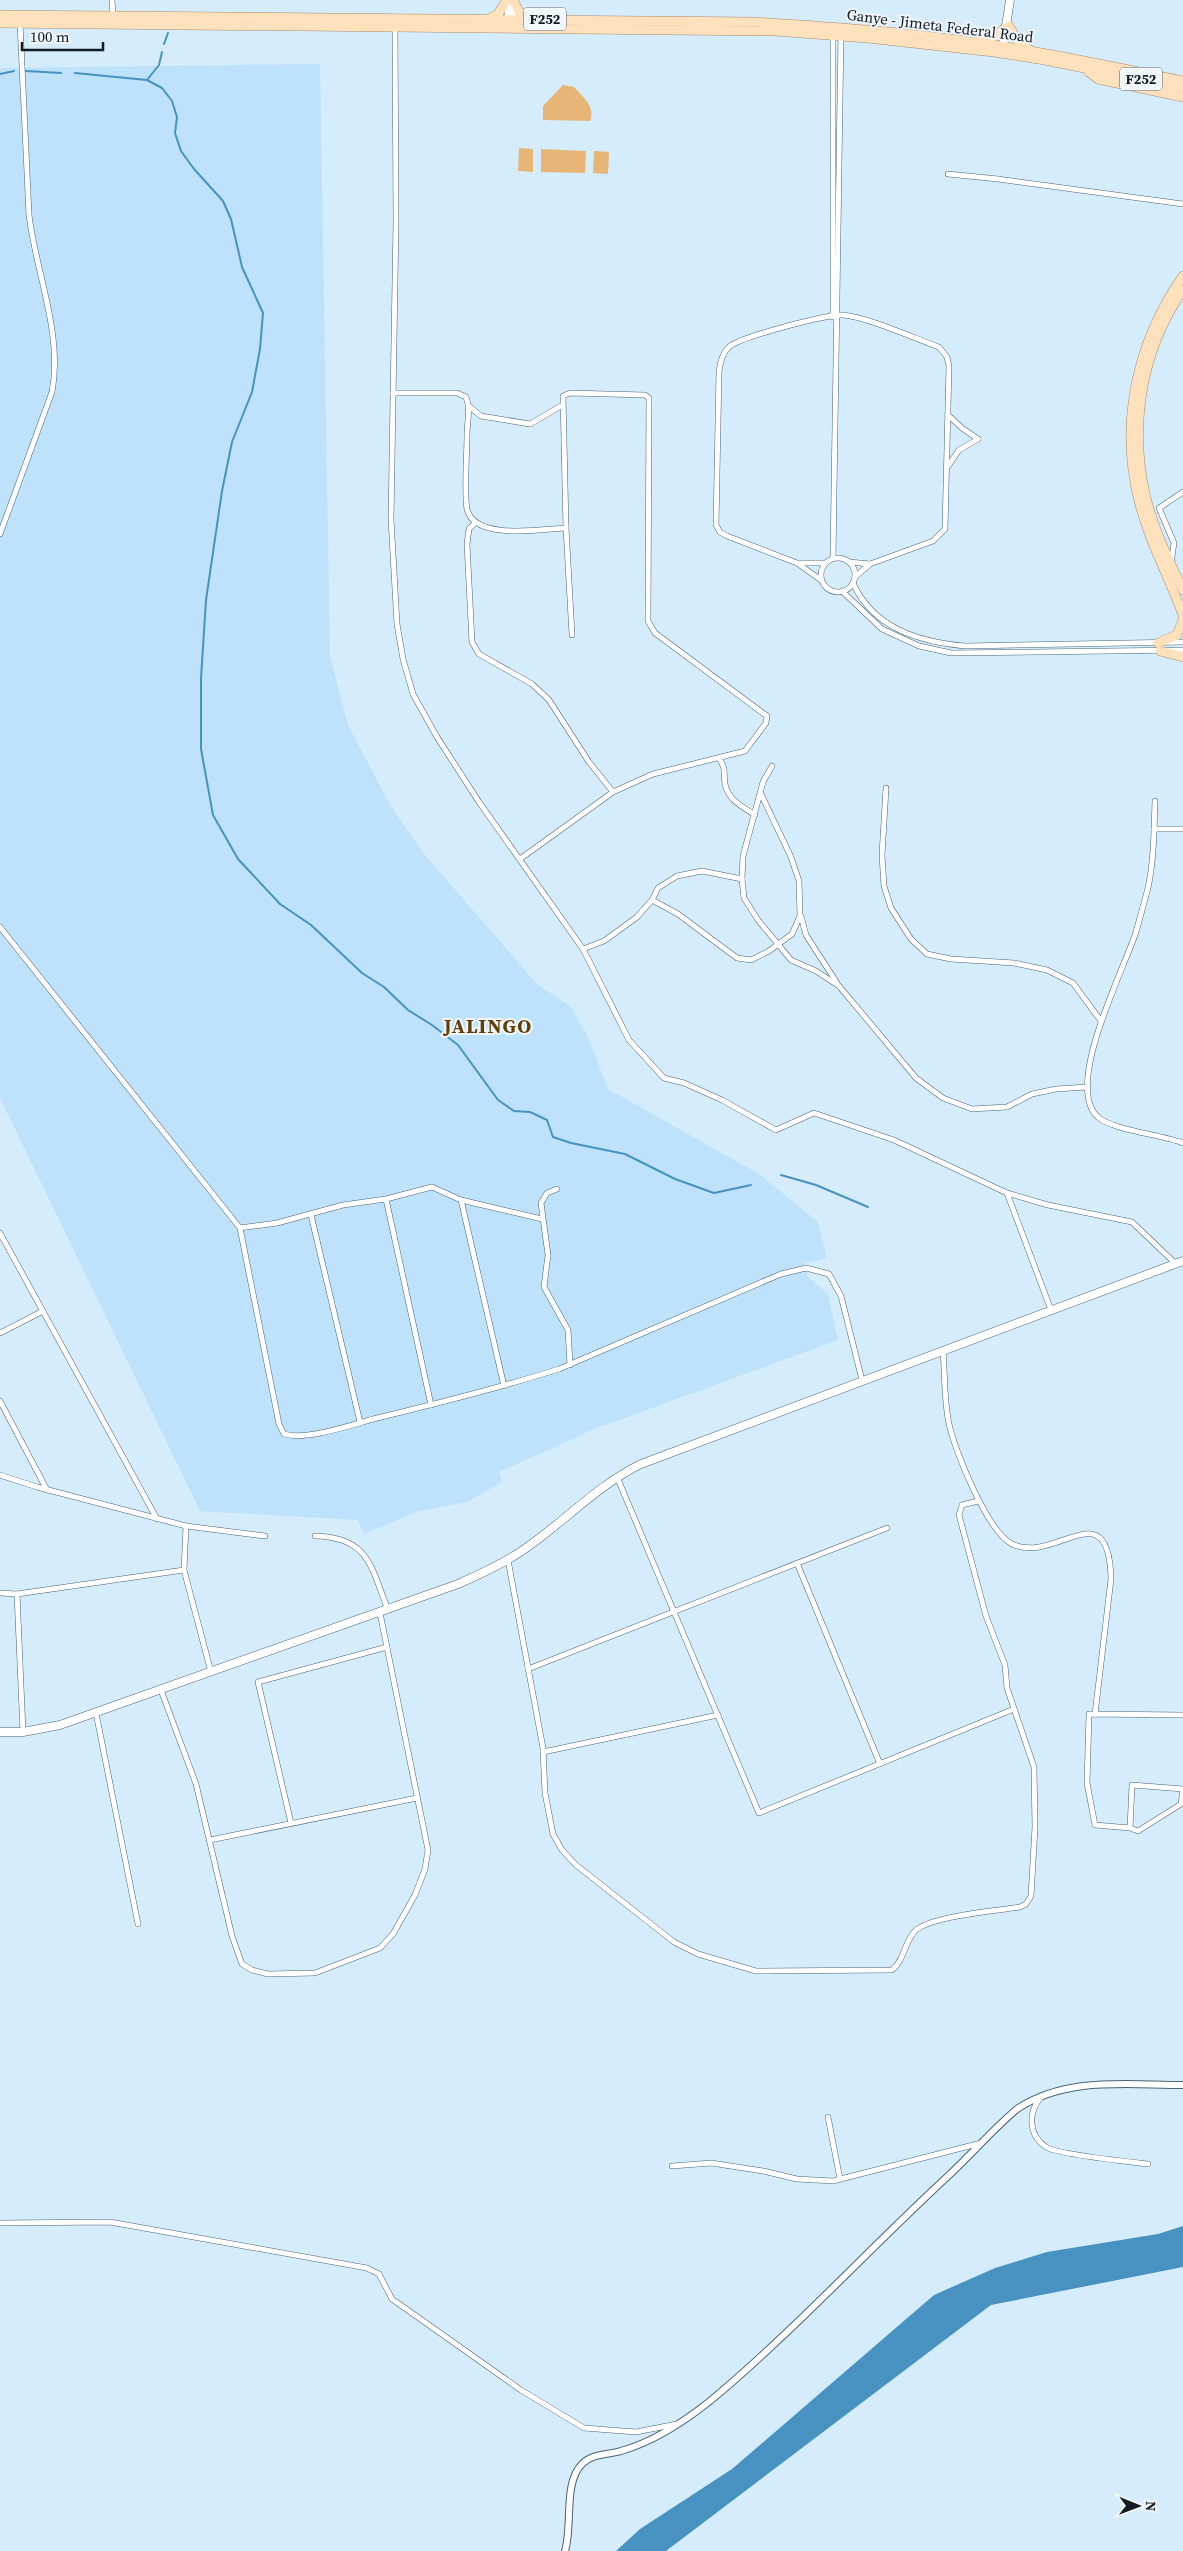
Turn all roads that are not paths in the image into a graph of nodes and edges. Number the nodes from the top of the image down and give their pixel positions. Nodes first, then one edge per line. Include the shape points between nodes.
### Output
1 (112, 0) edge
2 (507, 0) edge
3 (512, 0) edge
4 (1010, 0) edge
5 (0, 15) edge
6 (488, 19) junction
7 (539, 19) junction
8 (113, 20) junction
9 (333, 22) junction
10 (0, 23) edge
11 (20, 23) junction
12 (511, 23) junction
13 (1007, 24) junction
14 (395, 26) junction
15 (837, 31) junction
16 (976, 42) junction
17 (1005, 47) junction
18 (1033, 51) junction
19 (1087, 65) junction
20 (1099, 68) junction
21 (1183, 76) edge
22 (1183, 81) edge
23 (1183, 88) edge
24 (1183, 97) edge
25 (948, 174) dead end
26 (1183, 204) edge
27 (1183, 276) edge
28 (1183, 290) edge
29 (835, 315) junction
30 (393, 393) junction
31 (561, 406) junction
32 (470, 407) junction
33 (948, 416) junction
34 (948, 466) junction
35 (1183, 492) edge
36 (475, 523) junction
37 (566, 528) junction
38 (0, 534) edge
39 (833, 558) junction
40 (797, 562) junction
41 (849, 562) junction
42 (826, 563) junction
43 (870, 564) junction
44 (1171, 565) junction
45 (822, 580) junction
46 (854, 580) junction
47 (1183, 590) edge
48 (842, 592) junction
49 (1183, 615) edge
50 (1183, 620) edge
51 (572, 635) dead end
52 (1183, 642) edge
53 (1159, 647) junction
54 (1183, 650) edge
55 (1183, 657) edge
56 (719, 758) junction
57 (772, 766) dead end
58 (886, 788) dead end
59 (613, 792) junction
60 (761, 794) junction
61 (1155, 801) dead end
62 (755, 815) junction
63 (1183, 828) edge
64 (1154, 829) junction
65 (520, 859) junction
66 (742, 879) junction
67 (652, 900) junction
68 (800, 916) junction
69 (0, 927) edge
70 (778, 945) junction
71 (583, 949) junction
72 (839, 986) junction
73 (1101, 1021) junction
74 (1087, 1087) junction
75 (1183, 1143) edge
76 (557, 1189) dead end
77 (1007, 1193) junction
78 (386, 1199) junction
79 (461, 1200) junction
80 (311, 1214) junction
81 (542, 1219) junction
82 (240, 1228) junction
83 (0, 1233) edge
84 (1179, 1262) edge
85 (1050, 1310) junction
86 (43, 1311) junction
87 (0, 1333) edge
88 (943, 1351) junction
89 (570, 1364) junction
90 (862, 1380) junction
91 (504, 1386) junction
92 (0, 1402) edge
93 (431, 1405) junction
94 (360, 1422) junction
95 (0, 1475) edge
96 (617, 1477) junction
97 (47, 1490) junction
98 (978, 1500) junction
99 (157, 1519) junction
100 (186, 1526) junction
101 (887, 1528) dead end
102 (265, 1536) dead end
103 (315, 1536) dead end
104 (508, 1560) junction
105 (797, 1563) junction
106 (184, 1570) junction
107 (0, 1593) edge
108 (17, 1594) junction
109 (384, 1611) junction
110 (674, 1612) junction
111 (386, 1648) junction
112 (528, 1669) junction
113 (211, 1672) junction
114 (161, 1690) junction
115 (1014, 1709) junction
116 (96, 1713) junction
117 (1095, 1714) junction
118 (718, 1715) junction
119 (1183, 1715) edge
120 (0, 1732) edge
121 (23, 1732) junction
122 (543, 1752) junction
123 (880, 1764) junction
124 (417, 1798) junction
125 (291, 1824) junction
126 (1130, 1828) junction
127 (210, 1840) junction
128 (138, 1924) dead end
129 (1183, 2086) edge
130 (1043, 2095) junction
131 (828, 2117) dead end
132 (982, 2143) junction
133 (1148, 2164) dead end
134 (672, 2166) dead end
135 (840, 2179) junction
136 (0, 2223) edge
137 (677, 2424) junction
138 (565, 2551) edge

1 - 8 street
2 - 6 main road via 498,14
2 - 12 street
3 - 7 main road via 522,14
3 - 12 street
4 - 13 main road
5 - 8 main road, Ganye - Jimeta Federal Road / F252
6 - 9 main road, Ganye - Jimeta Federal Road / F252
6 - 12 main road, Ganye - Jimeta Federal Road / F252
7 - 12 main road, Ganye - Jimeta Federal Road / F252
7 - 15 main road, Ganye - Jimeta Federal Road / F252 via 729,21
8 - 9 main road, Ganye - Jimeta Federal Road / F252
8 - 11 main road, Ganye - Jimeta Federal Road / F252
9 - 14 main road, Ganye - Jimeta Federal Road / F252
10 - 11 main road, Ganye - Jimeta Federal Road / F252
11 - 38 street via 29,215 50,322 56,372 52,392
12 - 14 main road, Ganye - Jimeta Federal Road / F252
12 - 15 main road, Ganye - Jimeta Federal Road / F252
13 - 16 main road via 996,36
13 - 17 main road
13 - 18 main road via 1017,40
14 - 30 street
15 - 16 main road, Ganye - Jimeta Federal Road / F252
15 - 19 main road, Ganye - Jimeta Federal Road / F252
15 - 29 street
16 - 17 main road, Ganye - Jimeta Federal Road / F252
17 - 18 main road, Ganye - Jimeta Federal Road / F252
18 - 19 main road, Ganye - Jimeta Federal Road / F252
19 - 20 main road, Ganye - Jimeta Federal Road / F252
19 - 21 main road via 1106,61
19 - 24 main road via 1098,79
20 - 22 main road, Ganye - Jimeta Federal Road / F252
20 - 23 main road, Ganye - Jimeta Federal Road / F252
25 - 26 street
27 - 49 main road via 1153,327 1142,356 1132,423 1133,465 1139,501
28 - 44 main road via 1152,349 1143,383 1139,419 1146,498
29 - 33 street via 857,318 944,351 949,366
29 - 39 street
29 - 40 street via 810,319 735,343 724,354 719,372 716,524 727,536
30 - 32 street via 457,393 466,397
30 - 65 street via 393,564 403,659 413,694 437,737
31 - 32 street via 530,424 481,416
31 - 37 street
31 - 56 street via 563,396 570,393 645,395 649,398 648,621 655,633 767,716 766,723 745,751
32 - 36 street via 468,510
33 - 34 street
33 - 34 street via 978,439 959,450
34 - 43 street via 945,529 933,541
35 - 44 street via 1159,508 1174,543
36 - 37 street via 487,529
36 - 59 street via 469,529 467,544 472,642 479,654 532,684 549,700
37 - 51 street
39 - 41 street
39 - 42 street
40 - 42 street
40 - 45 street
41 - 43 street
41 - 46 street via 853,566
42 - 45 street via 821,570
43 - 46 street
44 - 47 main road
45 - 48 street via 829,590
46 - 48 street
46 - 53 street via 865,604 888,623 911,635 938,643 965,646
48 - 53 street via 882,629 937,650 966,653
50 - 53 main road via 1177,635
52 - 53 street
53 - 54 street
53 - 55 main road
56 - 59 street via 653,774
56 - 62 street via 726,770 729,796
57 - 60 street via 762,782
58 - 73 street via 882,855 884,886 891,908 911,939 927,954 951,959 1014,963 1047,970 1074,983
59 - 65 street
60 - 62 street
60 - 68 street via 799,881
61 - 64 street
62 - 66 street via 743,856
63 - 64 street
64 - 73 street via 1148,886 1141,914
65 - 71 street
66 - 67 street via 702,871 677,876 658,888
66 - 70 street via 744,898
67 - 70 street via 678,914 736,958 751,960
67 - 71 street via 620,930
68 - 70 street via 792,934
68 - 72 street via 806,935
69 - 82 street
70 - 72 street via 791,960
71 - 77 street via 629,1040 664,1078 722,1100 776,1130 814,1113 840,1121 894,1140
72 - 74 street via 916,1078 943,1098 972,1109 1007,1107 1032,1094
73 - 74 street via 1091,1056
74 - 75 street via 1089,1105 1100,1119
76 - 81 street via 547,1194 541,1203
77 - 84 street via 1132,1222
77 - 85 street
78 - 79 street via 432,1187
78 - 80 street via 343,1205
78 - 93 street
79 - 81 street
79 - 91 street
80 - 82 street
80 - 94 street
81 - 89 street via 548,1255 544,1287 568,1330
82 - 94 street via 284,1434 293,1437
83 - 86 street
84 - 85 main road
85 - 88 main road
86 - 87 street
86 - 99 street
88 - 90 main road
88 - 98 street via 949,1425
89 - 90 street via 780,1274 806,1268 829,1274 841,1296
89 - 91 street
90 - 96 main road via 668,1452
91 - 93 street
92 - 97 street
93 - 94 street
95 - 97 street
96 - 104 main road
96 - 110 street
97 - 99 street
98 - 115 street via 962,1505 959,1515 986,1616 1005,1665 1007,1688
98 - 117 street via 996,1531 1011,1544 1030,1549 1043,1548 1086,1532 1100,1537 1107,1547 1111,1579
99 - 100 street
100 - 102 street
100 - 106 street
101 - 105 street
103 - 109 street via 341,1539 363,1551
104 - 109 main road via 458,1584
104 - 112 street
105 - 110 street
105 - 123 street
106 - 108 street
106 - 113 street
107 - 108 street
108 - 121 street
109 - 111 street
109 - 113 main road
110 - 112 street
110 - 118 street
111 - 124 street
111 - 125 street via 258,1682
112 - 122 street
113 - 114 main road
114 - 116 main road
114 - 127 street via 196,1784
115 - 122 street via 1034,1767 1030,1896 1026,1904 924,1925 912,1935 898,1966 883,1971 756,1971 698,1954 674,1942 576,1865 562,1850 553,1834 548,1813
115 - 123 street
116 - 121 main road via 60,1725
116 - 128 street
117 - 119 street
117 - 126 street via 1089,1714 1087,1783 1095,1825
118 - 122 street
118 - 123 street via 759,1813
120 - 121 main road
124 - 125 street
124 - 127 street via 428,1850 416,1895 393,1934 380,1948 315,1973 268,1974 242,1964 232,1936
125 - 127 street
126 - 126 street via 1132,1785 1183,1789 1181,1804 1138,1832
129 - 130 street via 1082,2085
130 - 132 street via 1017,2109
130 - 133 street via 1035,2104 1031,2117 1034,2135 1046,2148
131 - 135 street
132 - 135 street
132 - 137 street via 810,2310 716,2395
134 - 135 street via 711,2163 797,2179
136 - 137 street via 110,2222 367,2268 379,2274 392,2299 521,2390 584,2428 636,2432
137 - 138 street via 629,2448 588,2459 582,2464 571,2486 570,2536

